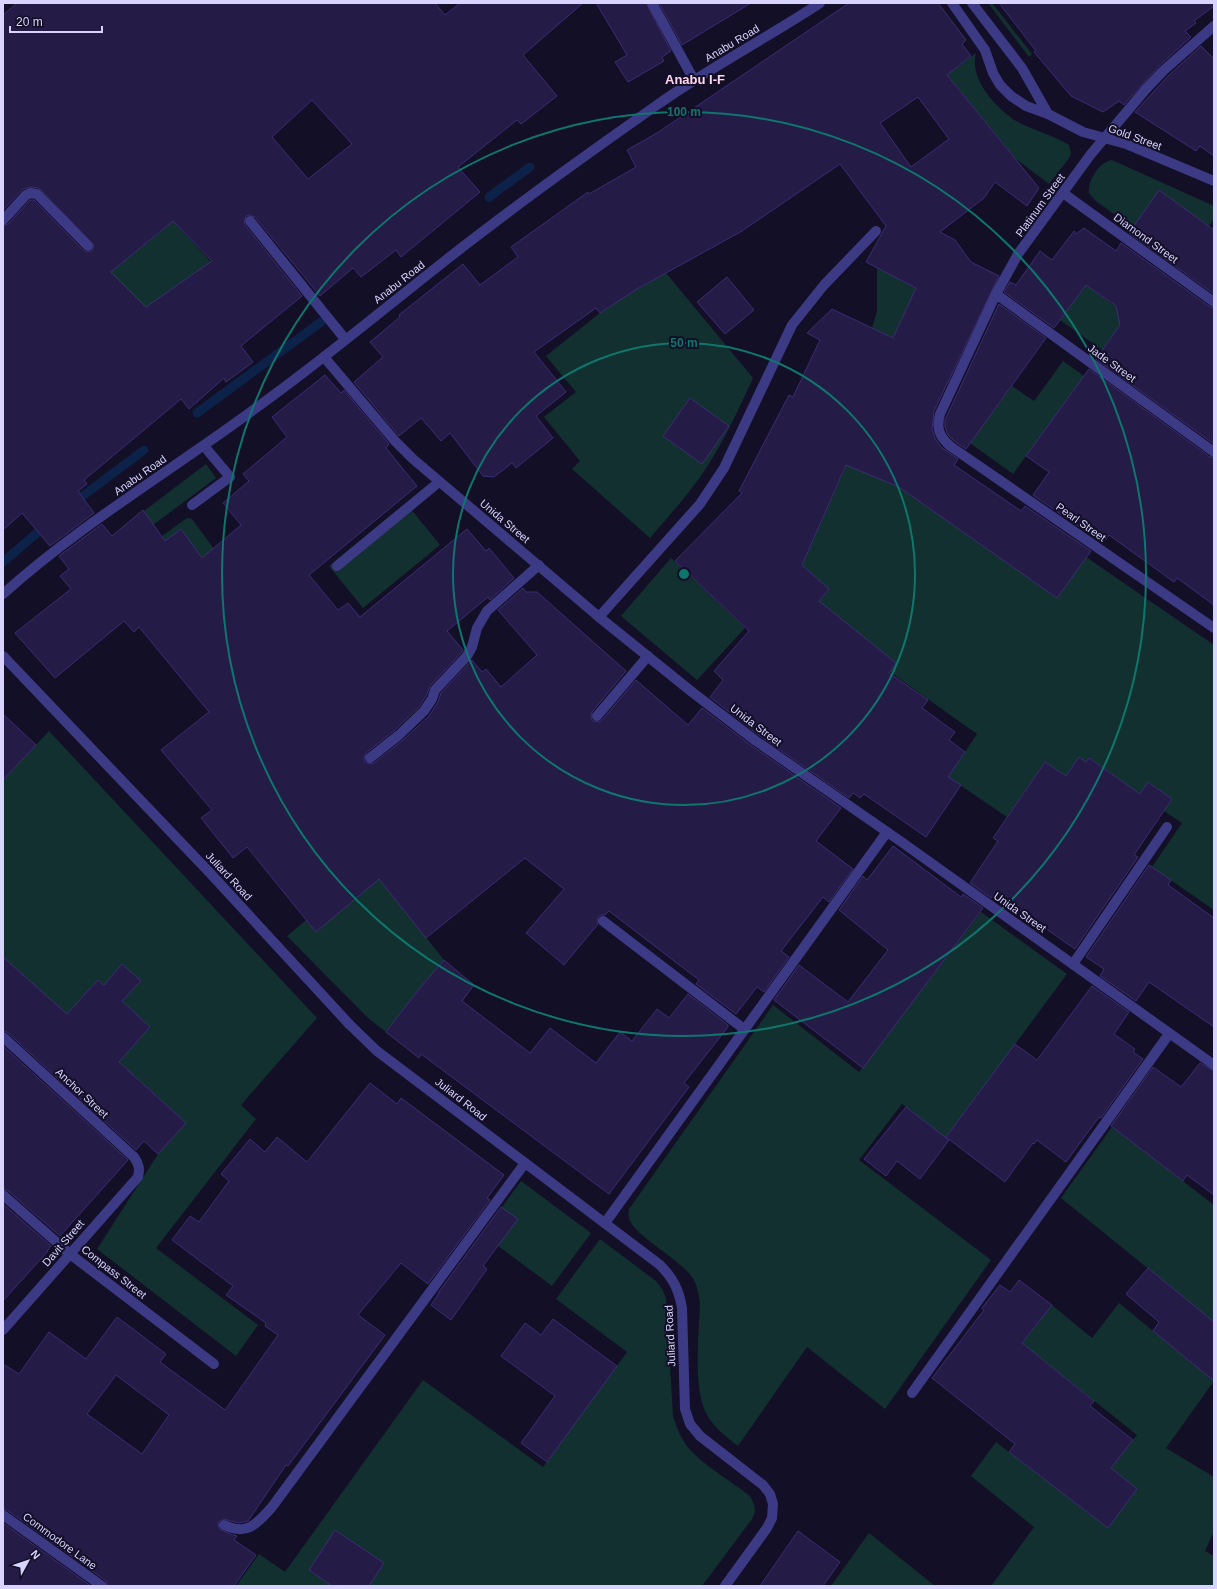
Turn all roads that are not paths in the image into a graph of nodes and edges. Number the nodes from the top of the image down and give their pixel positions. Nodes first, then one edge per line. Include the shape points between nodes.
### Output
1 (652, 3) edge
2 (820, 3) edge
3 (952, 3) edge
4 (972, 3) edge
5 (1214, 26) edge
6 (694, 80) junction
7 (1048, 114) junction
8 (1104, 138) junction
9 (1214, 181) edge
10 (1063, 193) junction
11 (3, 220) edge
12 (250, 221) dead end
13 (876, 231) dead end
14 (88, 246) dead end
15 (996, 294) junction
16 (1214, 302) edge
17 (345, 339) junction
18 (324, 357) junction
19 (939, 432) joint
20 (204, 446) junction
21 (1214, 452) edge
22 (439, 482) junction
23 (192, 505) dead end
24 (539, 565) junction
25 (337, 566) dead end
26 (3, 594) edge
27 (599, 617) junction
28 (1214, 628) edge
29 (3, 656) edge
30 (648, 656) junction
31 (597, 716) dead end
32 (370, 758) dead end
33 (1167, 826) dead end
34 (887, 832) junction
35 (603, 921) dead end
36 (1073, 964) junction
37 (744, 1029) junction
38 (1169, 1034) junction
39 (3, 1037) edge
40 (1214, 1065) edge
41 (525, 1163) junction
42 (140, 1171) joint
43 (3, 1195) edge
44 (605, 1223) junction
45 (70, 1254) junction
46 (3, 1330) edge
47 (214, 1364) dead end
48 (912, 1393) dead end
49 (3, 1515) edge
50 (224, 1525) dead end
51 (102, 1586) edge
52 (725, 1586) edge

1 - 6 street
2 - 6 street, Anabu Road
3 - 7 street, Gold Street via 985,50 993,73 1010,96 1026,106
4 - 7 street via 1022,68
5 - 8 street, Platinum Street via 1154,79
6 - 17 street, Anabu Road via 658,103 511,210
7 - 8 street, Gold Street via 1083,132
8 - 9 street, Gold Street via 1126,144
8 - 10 street, Platinum Street
10 - 15 street, Platinum Street via 1018,254
10 - 16 street, Diamond Street
11 - 14 street via 26,195 37,194
12 - 17 street
13 - 27 street via 824,285 792,325 734,450 713,486 700,504
15 - 19 street, Platinum Street via 940,414
15 - 21 street, Jade Street
17 - 18 street, Anabu Road
18 - 20 street, Anabu Road
18 - 22 street, Unida Street via 395,441
19 - 28 street, Pearl Street via 950,446
20 - 23 street via 230,477
20 - 26 street, Anabu Road via 97,520
22 - 24 street, Unida Street
22 - 25 street
24 - 27 street, Unida Street
24 - 32 street via 487,611 477,628 467,656 435,690 424,711
27 - 30 street, Unida Street
29 - 41 street, Juliard Road via 365,1040
30 - 31 street
30 - 34 street, Unida Street via 756,741
33 - 36 street
34 - 36 street, Unida Street
34 - 37 street
35 - 37 street
36 - 38 street, Unida Street
37 - 44 street
38 - 40 street, Unida Street
38 - 48 street
39 - 42 street, Anchor Street via 134,1158
41 - 44 street, Juliard Road
41 - 50 street via 272,1507 252,1527 233,1530
42 - 45 street, Davit Street via 138,1177
43 - 45 street, Compass Street
44 - 52 street, Juliard Road via 660,1265 675,1284 682,1308 685,1409 690,1424 704,1440 763,1485 770,1494 772,1518
45 - 46 street, Davit Street
45 - 47 street, Compass Street
49 - 51 street, Commodore Lane

